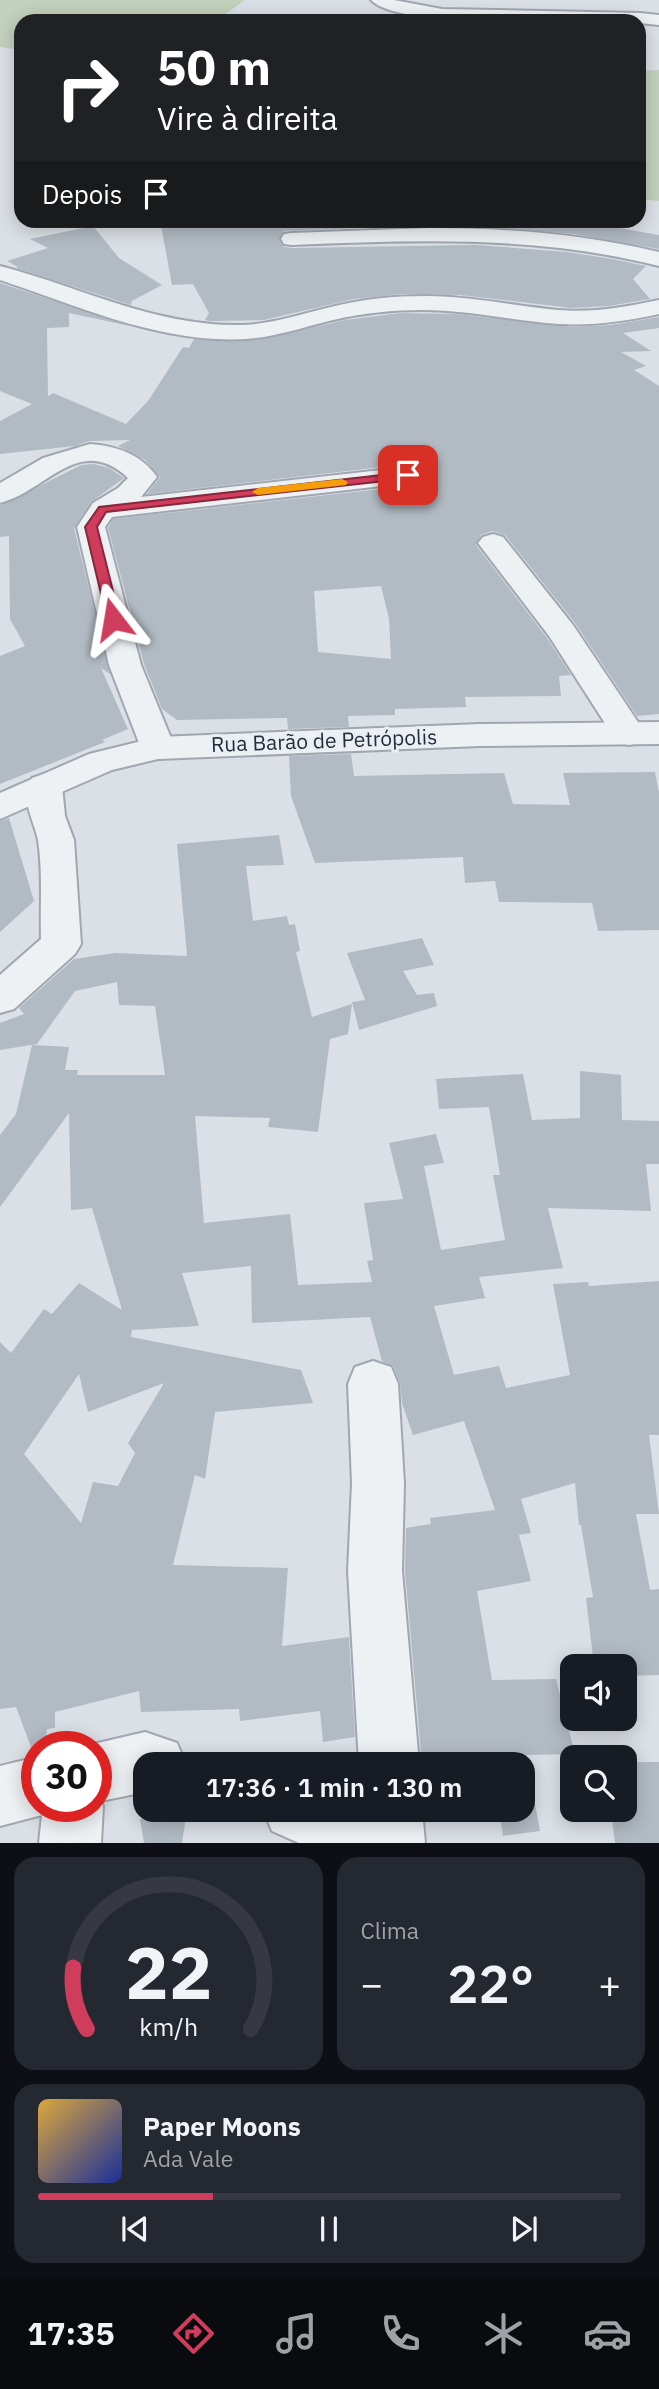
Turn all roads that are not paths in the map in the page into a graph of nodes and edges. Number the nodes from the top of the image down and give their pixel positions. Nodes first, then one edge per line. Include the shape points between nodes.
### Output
1 (379, 0) edge
2 (439, 14) edge
3 (292, 239) dead end
4 (0, 250) edge
5 (659, 259) edge
6 (0, 273) edge
7 (92, 305) junction
8 (659, 307) edge
9 (408, 475) dead end
10 (0, 495) edge
11 (103, 509) junction
12 (493, 543) dead end
13 (644, 733) edge
14 (158, 748) junction
15 (45, 801) junction
16 (0, 807) edge
17 (0, 998) edge
18 (373, 1384) dead end
19 (388, 1752) edge
20 (133, 1764) edge
21 (112, 1769) edge
22 (21, 1791) edge
23 (0, 1796) edge
24 (72, 1822) edge
25 (322, 1822) edge
26 (393, 1822) edge
27 (70, 1843) edge
28 (373, 1843) edge
29 (394, 1843) edge

1 - 2 street
3 - 5 street via 456,233 568,241
4 - 7 street via 81,284
6 - 7 street
7 - 8 street via 205,330 241,332 274,329 347,309 409,302 561,317
9 - 11 street
10 - 11 street via 52,463 99,451 122,458 143,477 128,494
11 - 14 street via 91,527 125,665
12 - 13 street
13 - 14 street, Rua Barão de Petrópolis
14 - 15 street, Rua Barão de Petrópolis via 101,762
15 - 16 street
15 - 17 street via 56,840 61,944
18 - 19 street via 375,1571
20 - 21 street
22 - 23 street
24 - 27 street
25 - 28 street
26 - 29 street

